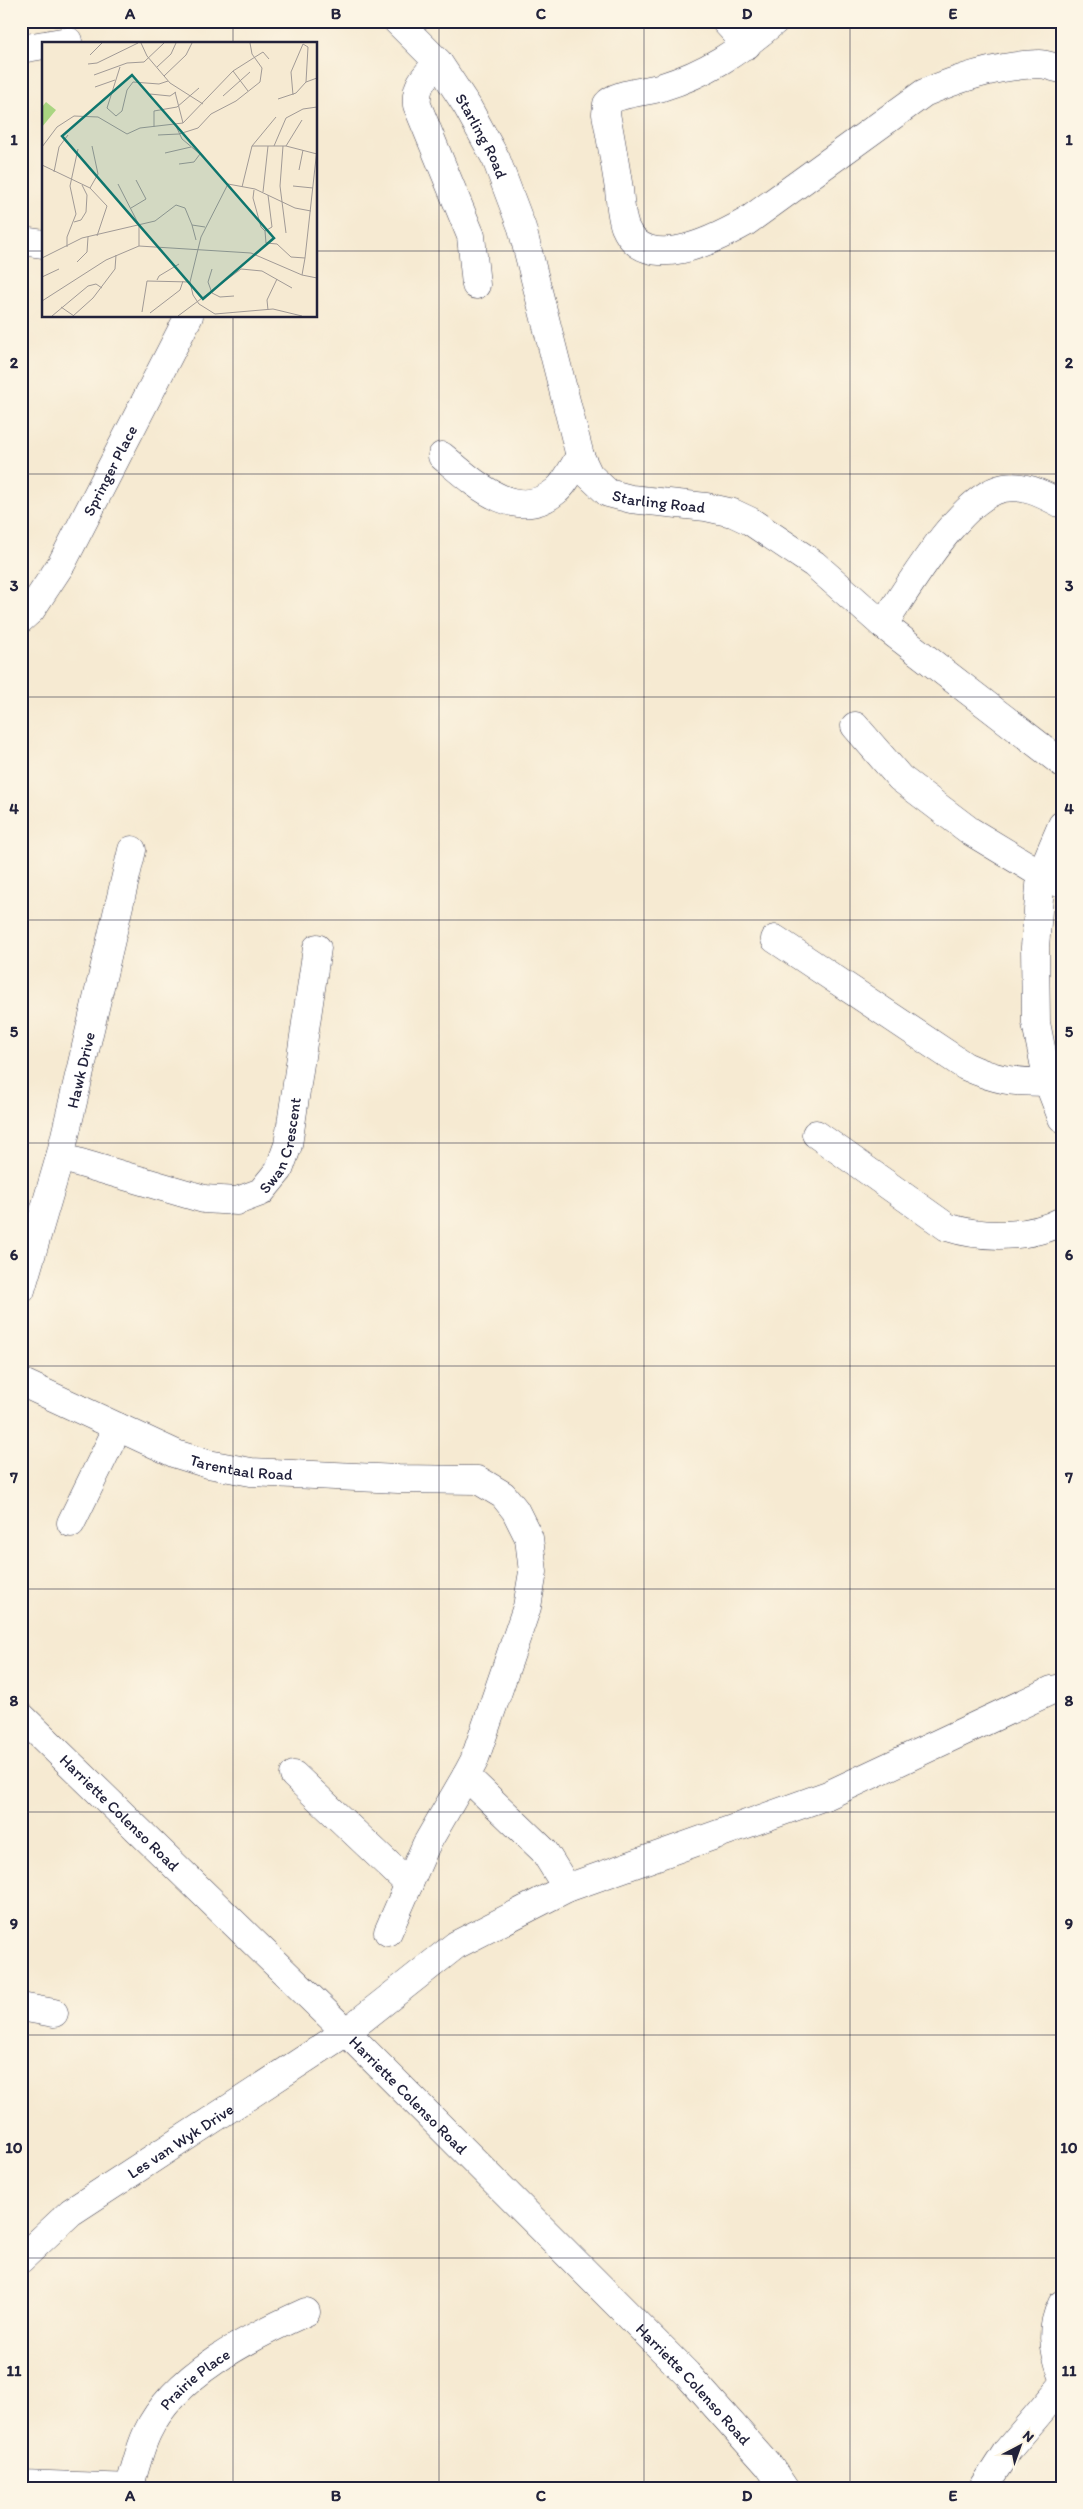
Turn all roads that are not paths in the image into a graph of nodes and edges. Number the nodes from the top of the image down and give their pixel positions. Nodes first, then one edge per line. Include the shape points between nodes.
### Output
1 (397, 21) edge
2 (725, 21) edge
3 (775, 21) edge
4 (42, 45) edge
5 (747, 45) junction
6 (21, 49) edge
7 (438, 62) junction
8 (1062, 69) edge
9 (21, 241) edge
10 (42, 244) edge
11 (476, 285) dead end
12 (188, 318) edge
13 (442, 456) dead end
14 (580, 456) junction
15 (1062, 504) edge
16 (21, 619) edge
17 (883, 625) junction
18 (855, 726) dead end
19 (1062, 763) edge
20 (1062, 825) edge
21 (132, 850) dead end
22 (1051, 879) edge
23 (775, 939) dead end
24 (317, 948) dead end
25 (1048, 1082) junction
26 (1062, 1118) edge
27 (816, 1134) dead end
28 (60, 1157) junction
29 (1062, 1221) edge
30 (21, 1290) edge
31 (21, 1382) edge
32 (118, 1427) junction
33 (71, 1523) dead end
34 (1062, 1688) edge
35 (21, 1716) edge
36 (294, 1774) dead end
37 (466, 1776) junction
38 (409, 1884) junction
39 (567, 1888) junction
40 (388, 1932) dead end
41 (21, 2007) edge
42 (54, 2013) dead end
43 (346, 2032) junction
44 (21, 2259) edge
45 (1062, 2304) edge
46 (306, 2312) dead end
47 (1062, 2373) edge
48 (1062, 2386) edge
49 (21, 2484) edge
50 (129, 2488) edge
51 (134, 2488) edge
52 (784, 2488) edge
53 (983, 2488) edge

1 - 7 street, Starling Road
2 - 5 street
3 - 5 street
4 - 6 street
5 - 8 street via 696,76 613,98 607,104 625,226 639,246 662,252 717,238 739,226 924,93 947,83 1041,64
7 - 11 street via 420,83 416,92 417,105 471,236
7 - 14 street, Starling Road via 496,159 522,228
9 - 10 street
12 - 16 street, Springer Place via 62,564 31,610
13 - 14 street via 485,491 502,500 520,502 543,501 558,490
14 - 17 street, Starling Road via 589,475 608,492 631,500 706,507 750,521 814,564
15 - 17 street via 1030,489 1004,488 979,498 951,527
17 - 19 street, Starling Road
18 - 22 street via 900,778 970,831
20 - 22 street
21 - 28 street, Hawk Drive
22 - 25 street via 1035,947 1036,1023
23 - 25 street via 965,1066 1008,1082
24 - 28 street, Swan Crescent via 288,1145 279,1170 261,1192 237,1201 204,1199
25 - 26 street
27 - 29 street via 947,1227 966,1233 1012,1233 1048,1228
28 - 30 street, Hawk Drive
31 - 32 street, Tarentaal Road
32 - 33 street
32 - 37 street, Tarentaal Road via 176,1454 251,1472 398,1480 478,1480 503,1495 515,1510 529,1538 533,1572 527,1607
34 - 39 street, Les van Wyk Drive via 828,1795
35 - 43 street, Harriette Colenso Road
36 - 38 street
37 - 38 street via 426,1845
37 - 39 street via 544,1851
38 - 40 street
39 - 43 street, Les van Wyk Drive via 456,1945
41 - 42 street
43 - 44 street, Les van Wyk Drive via 71,2212
43 - 52 street, Harriette Colenso Road via 687,2374 769,2466
45 - 47 street via 1054,2319 1055,2352
46 - 50 street, Prairie Place via 264,2330 212,2362 174,2393 147,2432
48 - 53 street via 1007,2451
49 - 50 street
50 - 51 street

